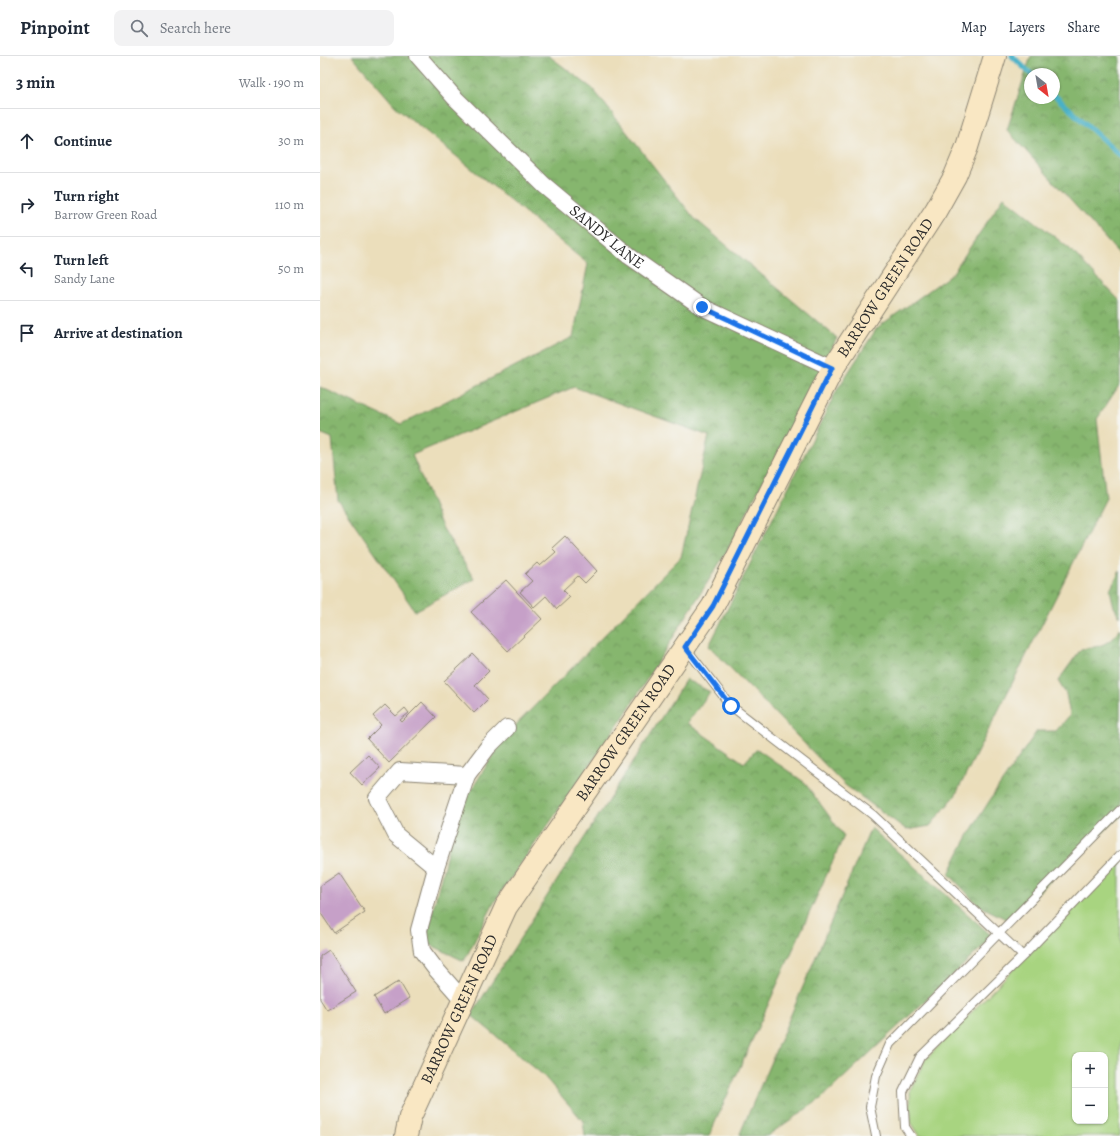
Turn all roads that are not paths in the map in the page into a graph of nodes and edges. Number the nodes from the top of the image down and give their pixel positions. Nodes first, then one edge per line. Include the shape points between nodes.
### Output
1 (418, 56) edge
2 (995, 56) edge
3 (832, 368) junction
4 (685, 647) junction
5 (507, 728) dead end
6 (467, 775) junction
7 (1120, 810) edge
8 (1120, 855) edge
9 (436, 868) junction
10 (999, 933) junction
11 (1023, 956) junction
12 (463, 1000) junction
13 (406, 1136) edge
14 (876, 1136) edge
15 (911, 1136) edge

1 - 3 street, SANDY LANE via 454,97 544,185 629,256 702,307
2 - 3 street, BARROW GREEN ROAD via 967,147 955,176 936,210
3 - 4 street, BARROW GREEN ROAD via 713,606
4 - 10 lane via 731,706 873,815
4 - 12 street, BARROW GREEN ROAD via 506,907
5 - 6 street via 488,747
6 - 9 street
6 - 9 street via 400,771 377,798 396,835
7 - 10 lane
8 - 11 lane
9 - 12 street via 419,930 422,951
10 - 11 lane
10 - 14 lane via 890,1044 876,1076 870,1107
11 - 15 lane via 920,1057 903,1092 905,1128
12 - 13 street, BARROW GREEN ROAD via 410,1116

